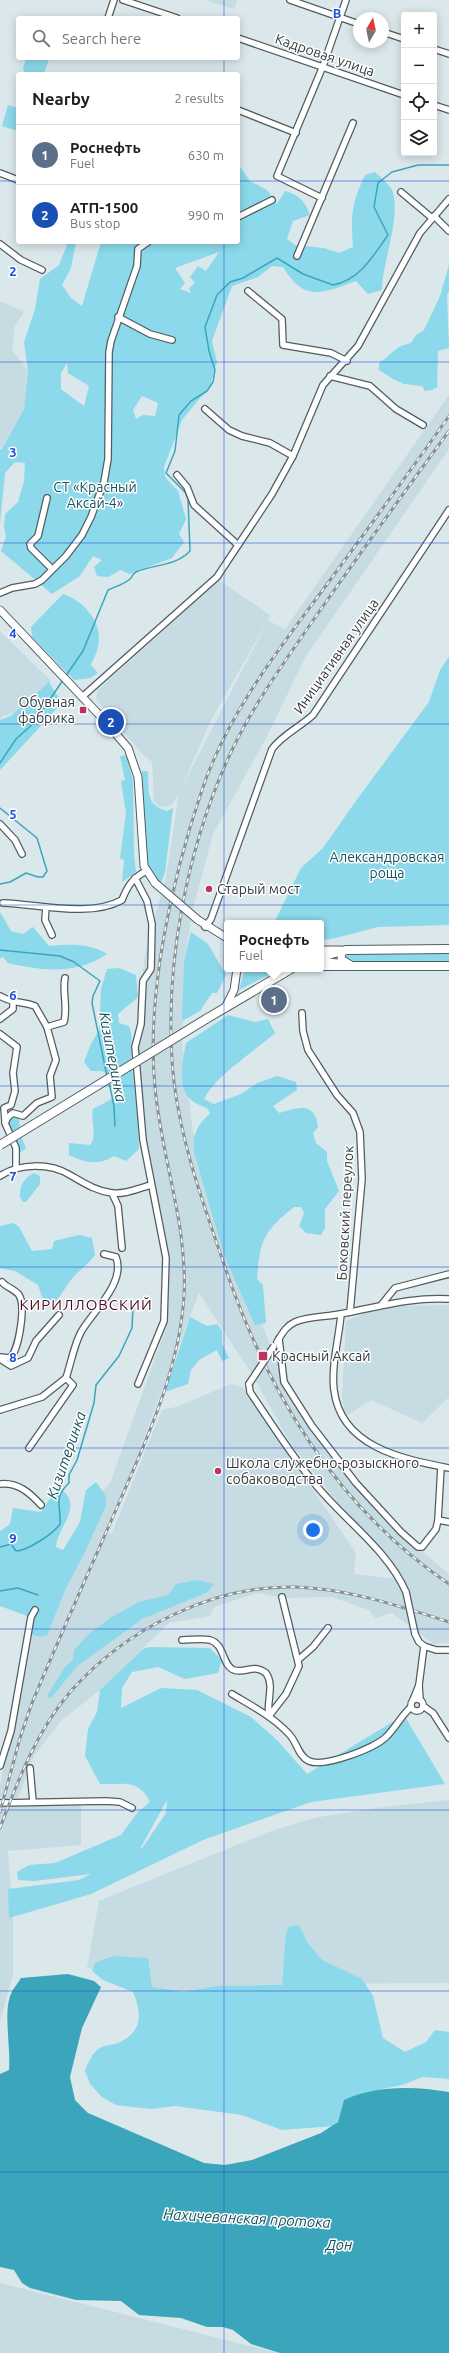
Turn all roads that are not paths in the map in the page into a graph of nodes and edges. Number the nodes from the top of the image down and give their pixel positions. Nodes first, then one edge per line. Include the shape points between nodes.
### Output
1 (114, 0) edge
2 (123, 0) edge
3 (290, 0) edge
4 (346, 0) edge
5 (109, 16) edge
6 (171, 16) edge
7 (340, 17) junction
8 (353, 22) edge
9 (389, 34) edge
10 (401, 38) edge
11 (240, 39) edge
12 (437, 50) edge
13 (449, 54) edge
14 (323, 66) junction
15 (401, 94) edge
16 (437, 106) edge
17 (449, 110) edge
18 (240, 111) edge
19 (353, 123) dead end
20 (296, 133) junction
21 (0, 173) edge
22 (16, 179) edge
23 (401, 192) dead end
24 (322, 198) junction
25 (449, 199) edge
26 (272, 200) dead end
27 (240, 216) edge
28 (433, 217) junction
29 (449, 231) edge
30 (0, 244) edge
31 (145, 244) edge
32 (297, 256) dead end
33 (42, 270) dead end
34 (248, 291) dead end
35 (118, 317) junction
36 (172, 340) dead end
37 (347, 360) junction
38 (330, 376) junction
39 (205, 409) dead end
40 (424, 425) dead end
41 (293, 456) junction
42 (177, 475) dead end
43 (47, 498) dead end
44 (449, 510) edge
45 (238, 545) junction
46 (52, 569) junction
47 (0, 593) edge
48 (0, 610) edge
49 (82, 697) junction
50 (0, 824) edge
51 (22, 854) dead end
52 (146, 871) junction
53 (134, 878) junction
54 (3, 903) dead end
55 (46, 907) junction
56 (205, 927) junction
57 (52, 935) dead end
58 (224, 937) edge
59 (449, 949) edge
60 (324, 950) edge
61 (346, 950) junction
62 (324, 956) edge
63 (324, 961) edge
64 (324, 966) edge
65 (355, 966) junction
66 (449, 966) edge
67 (237, 972) edge
68 (286, 972) edge
69 (65, 978) dead end
70 (0, 996) edge
71 (13, 1003) junction
72 (226, 1006) junction
73 (302, 1013) dead end
74 (0, 1019) edge
75 (47, 1027) junction
76 (0, 1034) edge
77 (5, 1123) junction
78 (0, 1145) edge
79 (16, 1167) junction
80 (0, 1176) edge
81 (151, 1185) junction
82 (112, 1193) junction
83 (122, 1248) dead end
84 (104, 1254) dead end
85 (449, 1274) edge
86 (2, 1282) dead end
87 (449, 1299) edge
88 (382, 1304) junction
89 (350, 1312) junction
90 (341, 1314) junction
91 (59, 1315) dead end
92 (279, 1339) junction
93 (0, 1358) edge
94 (66, 1378) junction
95 (138, 1384) dead end
96 (0, 1410) edge
97 (29, 1448) dead end
98 (441, 1467) junction
99 (449, 1468) edge
100 (0, 1484) edge
101 (41, 1505) dead end
102 (438, 1520) junction
103 (449, 1522) edge
104 (282, 1597) dead end
105 (35, 1610) dead end
106 (328, 1628) dead end
107 (182, 1640) dead end
108 (424, 1646) junction
109 (449, 1650) edge
110 (298, 1660) junction
111 (419, 1685) junction
112 (232, 1694) dead end
113 (413, 1700) junction
114 (420, 1700) junction
115 (423, 1706) junction
116 (411, 1707) junction
117 (269, 1716) junction
118 (449, 1738) edge
119 (0, 1766) edge
120 (30, 1768) dead end
121 (33, 1802) junction
122 (0, 1803) edge
123 (132, 1808) dead end

1 - 5 street
2 - 6 street
3 - 7 street
4 - 7 street
7 - 8 street
7 - 14 street
9 - 10 street
11 - 14 street, Кадровая улица
12 - 13 street
14 - 15 street, Кадровая улица
14 - 20 street
16 - 17 street
18 - 20 street
19 - 24 street
20 - 24 street via 277,176
21 - 22 street
23 - 28 street
24 - 32 street
25 - 28 street
26 - 27 street
28 - 29 street
28 - 37 street via 410,251 358,346
30 - 33 street via 21,260
31 - 35 street via 138,249 137,266 125,305
34 - 37 street via 282,319 283,345 331,353
35 - 36 street via 150,334
35 - 46 street via 109,352 110,446 104,482 82,535
37 - 38 street
38 - 40 street via 370,386 396,409
38 - 41 street via 317,399
39 - 41 street via 229,430 270,443
41 - 45 street
42 - 45 street via 187,487 194,505
43 - 46 street via 38,536 30,544
44 - 56 street, Инициативная улица via 313,715 301,727 277,741 272,749
45 - 49 street via 217,577
46 - 47 street via 35,584
48 - 49 street
49 - 52 street via 128,748 135,765 142,857
50 - 51 street via 15,840
52 - 53 street
52 - 56 street, bridge via 155,883
53 - 55 street via 128,884 122,900 113,906
53 - 81 street via 147,901 152,924 151,969 143,981 140,1024 135,1047 142,1140
54 - 55 street
55 - 57 street via 45,920
56 - 58 street
59 - 61 main road
60 - 61 street
61 - 62 main road
61 - 65 street via 342,953 341,959
63 - 65 street
64 - 65 main road
65 - 66 main road
67 - 72 street via 234,990
68 - 72 main road
69 - 75 street via 67,1010 64,1022
70 - 71 street
71 - 74 street via 13,1009
71 - 75 street via 35,1006
72 - 78 main road, bridge
73 - 89 street, Боковский переулок via 308,1050 352,1113 360,1132 362,1179
75 - 77 street via 56,1060 50,1076 52,1097 37,1102 23,1116 13,1113
76 - 77 street via 17,1047 13,1073 15,1091 11,1105 4,1108
77 - 79 street via 16,1148
79 - 80 street
79 - 82 street via 51,1168 70,1175 84,1185
81 - 82 street via 123,1193
81 - 95 street via 166,1258 164,1321
82 - 83 street via 118,1206
84 - 94 street via 116,1257 118,1272 102,1306 82,1330
85 - 88 street via 395,1288
86 - 93 street via 18,1293 22,1300 22,1312 18,1332 20,1340 15,1354 10,1358
87 - 88 street via 421,1299
88 - 89 street
89 - 90 street
90 - 92 street via 295,1322 286,1328
90 - 98 street via 334,1390 341,1416 353,1433 366,1442 407,1459
91 - 93 street via 36,1341 28,1358 11,1366
92 - 102 street via 284,1382 312,1426 356,1483 400,1532 418,1547 422,1547 436,1529
92 - 108 street, bridge via 249,1384 250,1392 299,1463 342,1516 393,1567 406,1592 415,1634
94 - 96 street via 42,1397
94 - 97 street via 73,1385
98 - 99 street
98 - 102 street
100 - 101 street via 17,1486 28,1491
102 - 103 street
104 - 110 street via 289,1634
105 - 119 street via 31,1617 11,1732
106 - 110 street via 313,1647
107 - 117 street via 215,1642 231,1668 235,1670 255,1667 266,1673 270,1684 267,1708
108 - 109 street via 436,1650
108 - 111 street
110 - 117 street via 296,1676
111 - 113 street
111 - 114 street
112 - 117 street
113 - 114 street
113 - 116 street
114 - 115 street
115 - 116 street via 418,1712
115 - 118 street via 433,1713
116 - 117 street via 385,1738 354,1754 316,1763 308,1761 303,1756 289,1734
120 - 121 street
121 - 122 street
121 - 123 street via 106,1801 120,1802

